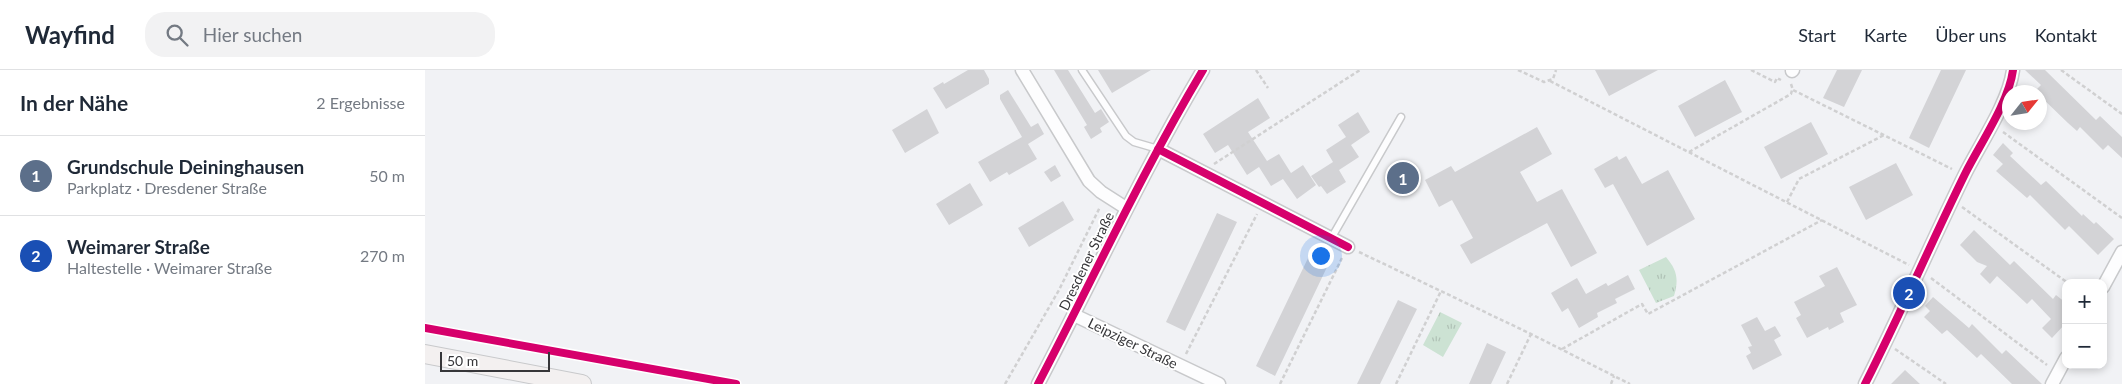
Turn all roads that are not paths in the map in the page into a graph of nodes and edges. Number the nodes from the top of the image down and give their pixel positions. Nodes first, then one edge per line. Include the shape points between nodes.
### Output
1 (1022, 70) edge
2 (1082, 70) edge
3 (1203, 70) edge
4 (2013, 70) edge
5 (1401, 117) dead end
6 (1158, 149) junction
7 (1126, 208) junction
8 (1332, 237) junction
9 (1349, 247) road end
10 (2122, 252) edge
11 (2107, 280) edge
12 (1074, 315) junction
13 (425, 354) edge
14 (2062, 365) edge
15 (2055, 378) edge
16 (582, 384) edge
17 (1038, 384) edge
18 (1219, 384) edge
19 (1865, 384) edge

1 - 7 street via 1089,181
2 - 6 lane via 1126,136 1134,142
3 - 6 street, Dresdener Straße
4 - 19 street via 2012,80 1992,124
5 - 8 lane
6 - 7 street, Dresdener Straße
6 - 8 street
7 - 12 street, Dresdener Straße
8 - 9 street
10 - 11 street
12 - 17 street, Dresdener Straße
12 - 18 street, Leipziger Straße
13 - 16 main road
14 - 15 street

